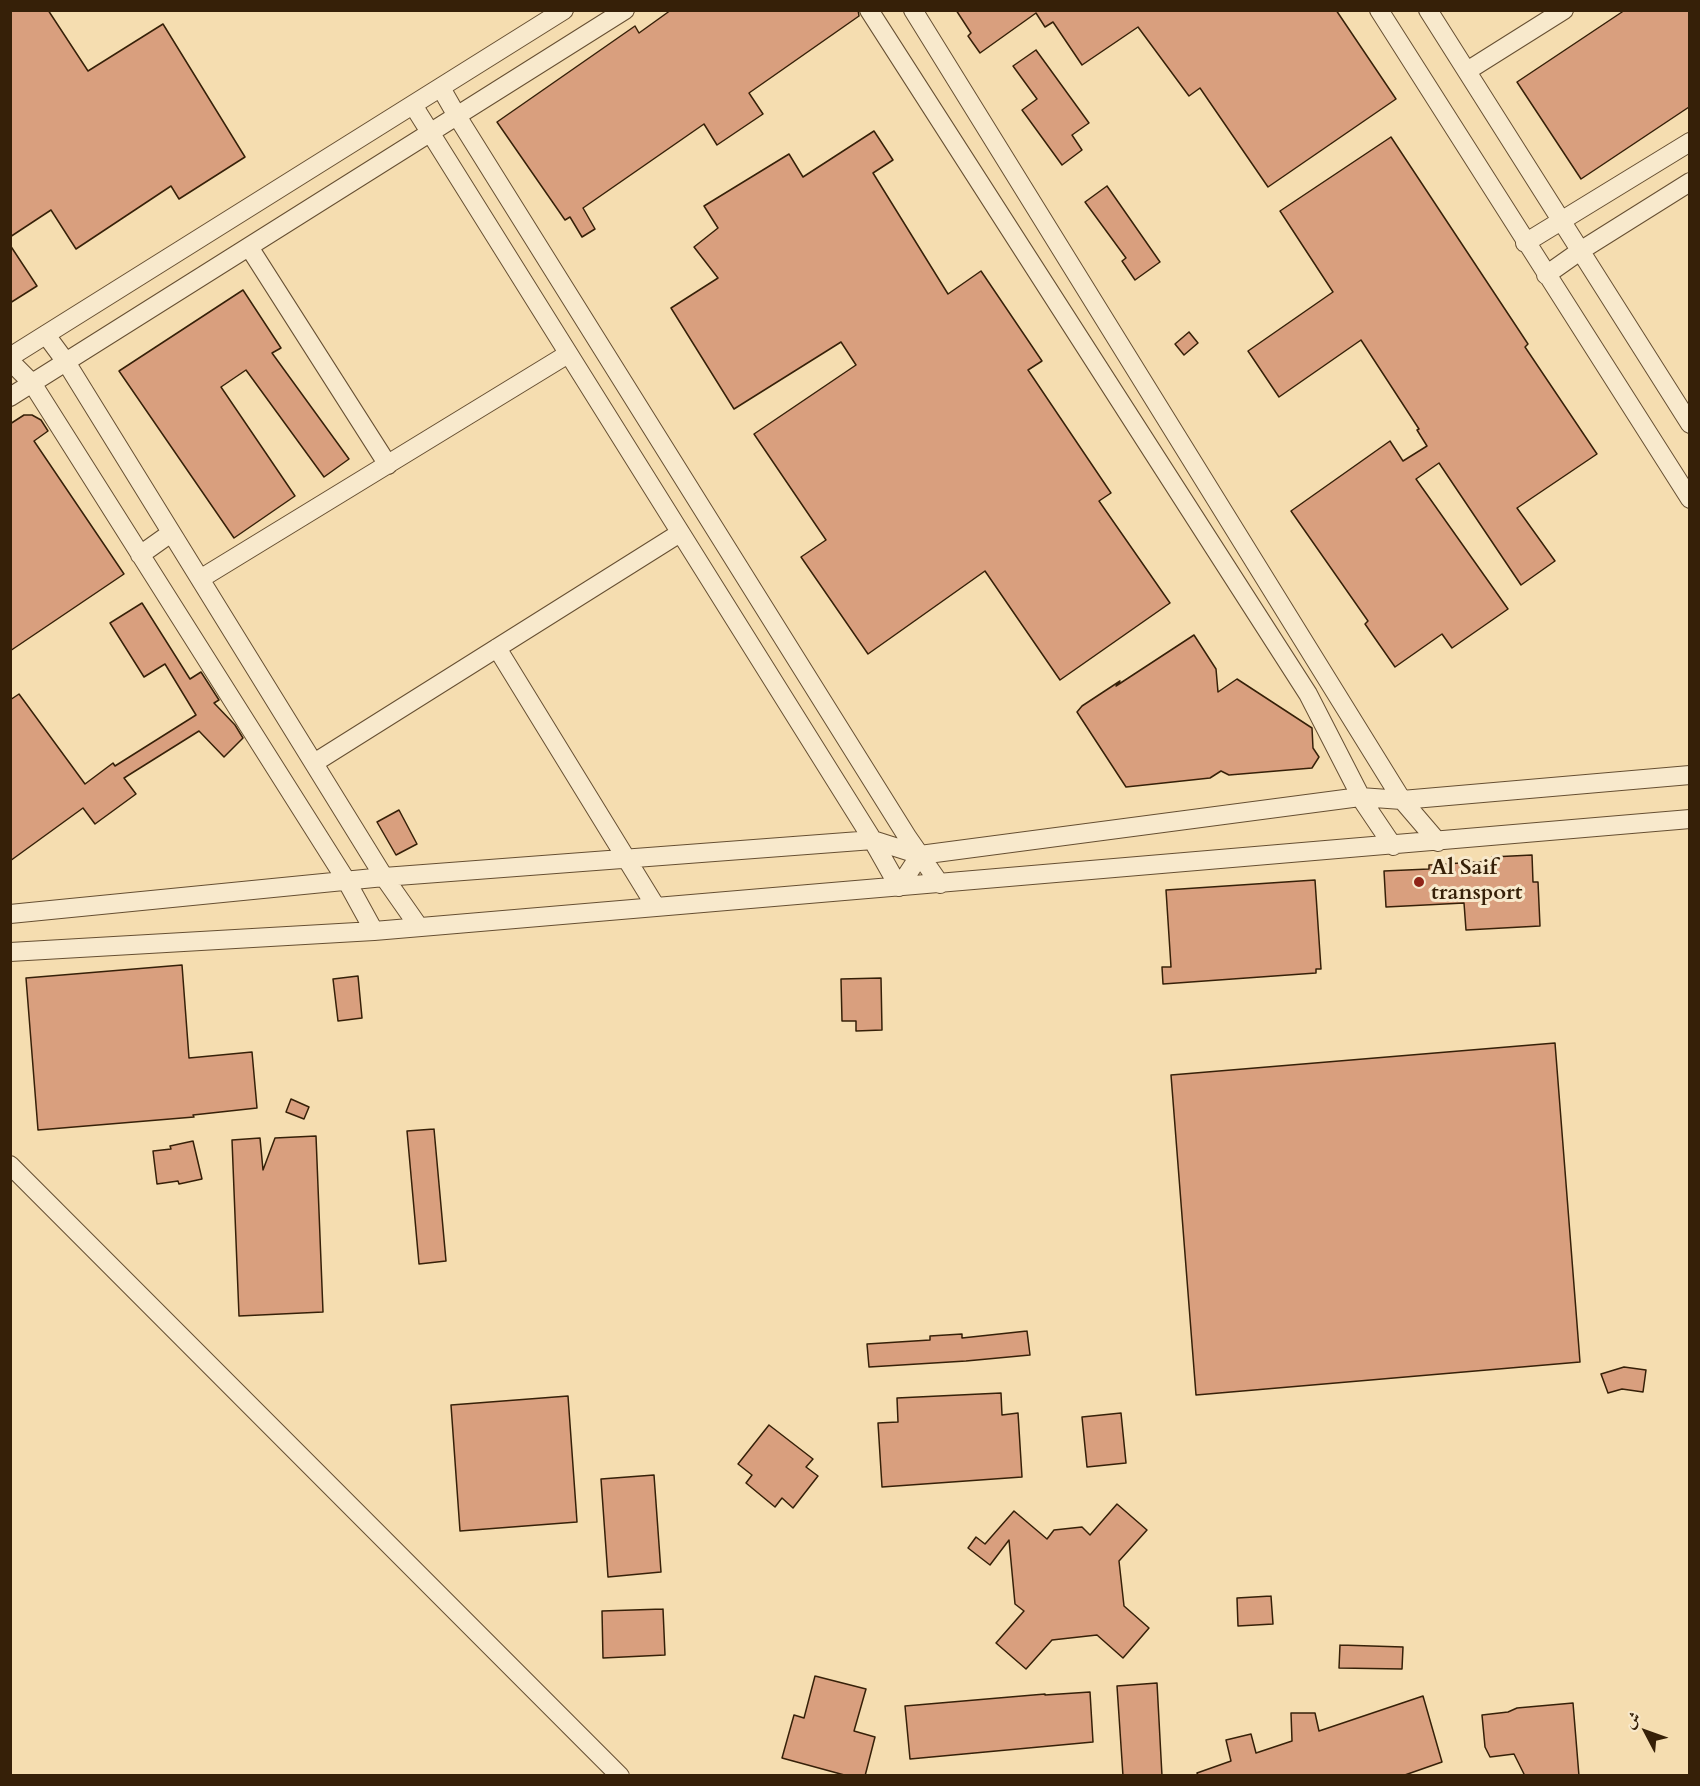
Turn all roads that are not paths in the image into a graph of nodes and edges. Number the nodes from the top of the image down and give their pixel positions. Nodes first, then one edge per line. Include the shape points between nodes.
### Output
1 (564, 10) edge
2 (625, 10) edge
3 (869, 10) edge
4 (913, 10) edge
5 (1379, 10) edge
6 (1428, 10) edge
7 (1564, 10) edge
8 (1467, 71) junction
9 (441, 88) junction
10 (413, 105) junction
11 (457, 116) junction
12 (430, 133) junction
13 (1689, 142) edge
14 (1689, 182) edge
15 (1562, 221) junction
16 (1525, 243) junction
17 (249, 247) junction
18 (1580, 251) junction
19 (1546, 275) junction
20 (46, 335) junction
21 (568, 354) junction
22 (10, 359) edge
23 (66, 362) junction
24 (32, 384) junction
25 (10, 397) edge
26 (1689, 424) edge
27 (388, 465) junction
28 (1689, 499) edge
29 (171, 533) junction
30 (680, 533) junction
31 (140, 555) junction
32 (200, 579) junction
33 (497, 648) junction
34 (314, 763) junction
35 (1689, 775) edge
36 (1360, 796) junction
37 (1402, 800) junction
38 (1689, 819) edge
39 (873, 840) junction
40 (1438, 842) junction
41 (1393, 846) junction
42 (920, 855) junction
43 (626, 859) junction
44 (384, 877) junction
45 (346, 880) junction
46 (940, 884) junction
47 (900, 887) junction
48 (656, 908) junction
49 (10, 914) edge
50 (419, 927) junction
51 (374, 931) junction
52 (10, 952) edge
53 (10, 1165) edge
54 (620, 1776) edge

1 - 9 street
2 - 11 street
3 - 36 street via 1308,694
4 - 37 street
5 - 16 street
6 - 8 street
7 - 8 street
8 - 15 street
9 - 10 street
9 - 11 street
10 - 12 street
10 - 20 street
11 - 12 street
11 - 42 street
12 - 17 street
12 - 21 street
13 - 15 street
14 - 18 street
15 - 16 street
15 - 18 street
16 - 19 street
17 - 23 street
17 - 27 street
18 - 19 street
18 - 26 street
19 - 28 street
20 - 22 street
20 - 23 street
21 - 27 street
21 - 30 street
22 - 24 street
23 - 24 street
23 - 29 street
24 - 25 street
24 - 31 street
27 - 32 street
29 - 31 street
29 - 32 street
30 - 33 street
30 - 39 street
31 - 45 street
32 - 34 street
33 - 34 street
33 - 43 street
34 - 44 street
35 - 37 street
36 - 37 street
36 - 41 street
36 - 42 street
37 - 40 street
38 - 40 street
39 - 42 street
39 - 43 street
39 - 47 street
40 - 41 street
41 - 46 street
42 - 46 street
42 - 47 street
43 - 44 street
43 - 48 street
44 - 45 street
44 - 50 street
45 - 49 street
45 - 51 street
46 - 47 street
47 - 48 street
48 - 50 street
50 - 51 street
51 - 52 street
53 - 54 street

